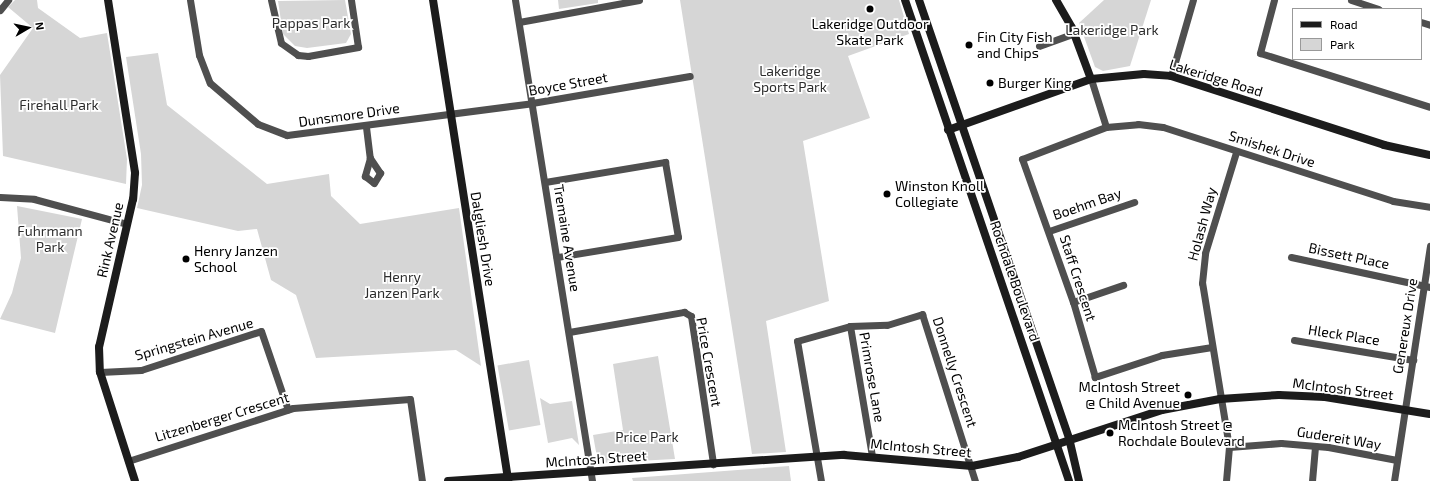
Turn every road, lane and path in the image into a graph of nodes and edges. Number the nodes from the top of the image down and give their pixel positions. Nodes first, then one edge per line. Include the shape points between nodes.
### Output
1 (8, 0) edge
2 (108, 0) edge
3 (190, 0) edge
4 (271, 0) edge
5 (351, 0) edge
6 (433, 0) edge
7 (515, 0) edge
8 (639, 0) edge
9 (905, 0) edge
10 (919, 0) edge
11 (1056, 0) edge
12 (1193, 0) edge
13 (1274, 0) edge
14 (1351, 0) edge
15 (1376, 8) edge
16 (0, 10) edge
17 (519, 22) junction
18 (1074, 33) junction
19 (1039, 46) dead end
20 (690, 76) dead end
21 (1171, 76) junction
22 (1091, 80) junction
23 (532, 103) junction
24 (1430, 107) edge
25 (451, 113) junction
26 (366, 126) junction
27 (960, 126) junction
28 (1106, 127) junction
29 (948, 130) junction
30 (1236, 152) junction
31 (1430, 155) edge
32 (370, 158) dead end
33 (544, 182) junction
34 (0, 197) edge
35 (1134, 202) dead end
36 (1430, 207) edge
37 (127, 224) junction
38 (1049, 231) junction
39 (1430, 246) edge
40 (557, 257) junction
41 (1291, 257) dead end
42 (1123, 285) dead end
43 (1427, 287) edge
44 (1073, 302) junction
45 (850, 326) junction
46 (569, 332) junction
47 (1294, 340) dead end
48 (1212, 347) junction
49 (1413, 360) junction
50 (100, 372) junction
51 (1220, 399) junction
52 (288, 410) junction
53 (1405, 410) junction
54 (1430, 414) edge
55 (1069, 438) junction
56 (1058, 442) junction
57 (1229, 446) junction
58 (1315, 446) junction
59 (815, 456) junction
60 (872, 456) junction
61 (1397, 460) junction
62 (128, 461) junction
63 (713, 464) junction
64 (972, 466) junction
65 (591, 472) junction
66 (508, 479) edge
67 (135, 481) edge
68 (422, 481) edge
69 (448, 481) edge
70 (592, 481) edge
71 (821, 481) edge
72 (975, 481) edge
73 (1069, 481) edge
74 (1079, 481) edge
75 (1226, 481) edge
76 (1312, 481) edge
77 (1394, 481) edge

1 - 16 street
2 - 37 street, Rink Avenue via 135,173
3 - 26 street, Dunsmore Drive via 204,72 219,92 269,132 300,136
4 - 5 street via 281,43 298,55 308,56 358,47
6 - 25 street, Dalgliesh Drive
7 - 17 street, Tremaine Avenue
8 - 17 street
9 - 29 street, Rochdale Boulevard
10 - 27 street, Rochdale Boulevard
11 - 18 street
12 - 21 street
13 - 24 street via 1260,53
14 - 15 street
17 - 23 street, Tremaine Avenue
18 - 19 street
18 - 22 street
20 - 23 street, Boyce Street
21 - 22 street, Lakeridge Road via 1144,74
21 - 31 street, Lakeridge Road via 1384,145
22 - 27 street, Lakeridge Road
22 - 28 street
23 - 25 street, Boyce Street
23 - 33 street, Tremaine Avenue
25 - 26 street, Dunsmore Drive
25 - 66 street, Dalgliesh Drive
26 - 32 street
27 - 29 street, Lakeridge Road
27 - 55 street, Rochdale Boulevard
28 - 30 street, Smishek Drive via 1138,124 1163,127
28 - 38 street, Staff Crescent via 1022,159
29 - 56 street, Rochdale Boulevard
30 - 36 street, Smishek Drive via 1393,201
30 - 48 street, Holash Way via 1205,253 1202,283
33 - 40 street, Tremaine Avenue
33 - 40 street via 665,162 678,237
34 - 37 street via 34,199
35 - 38 street, Boehm Bay
37 - 50 street, Rink Avenue via 99,347
38 - 44 street, Staff Crescent
39 - 43 street, Genereux Drive
40 - 46 street, Tremaine Avenue
41 - 43 street, Bissett Place
42 - 44 street
43 - 49 street, Genereux Drive
44 - 48 street, Staff Crescent via 1095,377 1162,355
45 - 59 street, Donnelly Crescent via 796,341
45 - 60 street, Primrose Lane
45 - 64 street, Donnelly Crescent via 887,325 922,314
46 - 63 street, Price Crescent via 684,312 691,316
46 - 65 street, Tremaine Avenue
47 - 49 street, Hleck Place
48 - 51 street, Holash Way
49 - 53 street, Genereux Drive
50 - 52 street, Springstein Avenue via 141,370 261,330
50 - 62 street, Rink Avenue
51 - 53 street, McIntosh Street via 1280,395 1317,397
51 - 55 street, McIntosh Street via 1162,410
51 - 57 street, Holash Way
52 - 62 street, Litzenberger Crescent
52 - 68 street, Litzenberger Crescent via 410,399
53 - 54 street, McIntosh Street
53 - 61 street, Genereux Drive
55 - 56 street, McIntosh Street
55 - 74 street, Rochdale Boulevard
56 - 64 street, McIntosh Street via 997,463
56 - 73 street, Rochdale Boulevard
57 - 58 street, Gudereit Way via 1281,443
57 - 75 street, Holash Way
58 - 61 street, Gudereit Way
58 - 76 street
59 - 60 street, McIntosh Street
59 - 63 street, McIntosh Street
59 - 71 street
60 - 64 street, McIntosh Street
61 - 77 street, Genereux Drive
62 - 67 street, Rink Avenue
63 - 65 street, McIntosh Street
64 - 72 street
65 - 66 street, McIntosh Street
65 - 70 street, Tremaine Avenue
66 - 69 street, McIntosh Street

